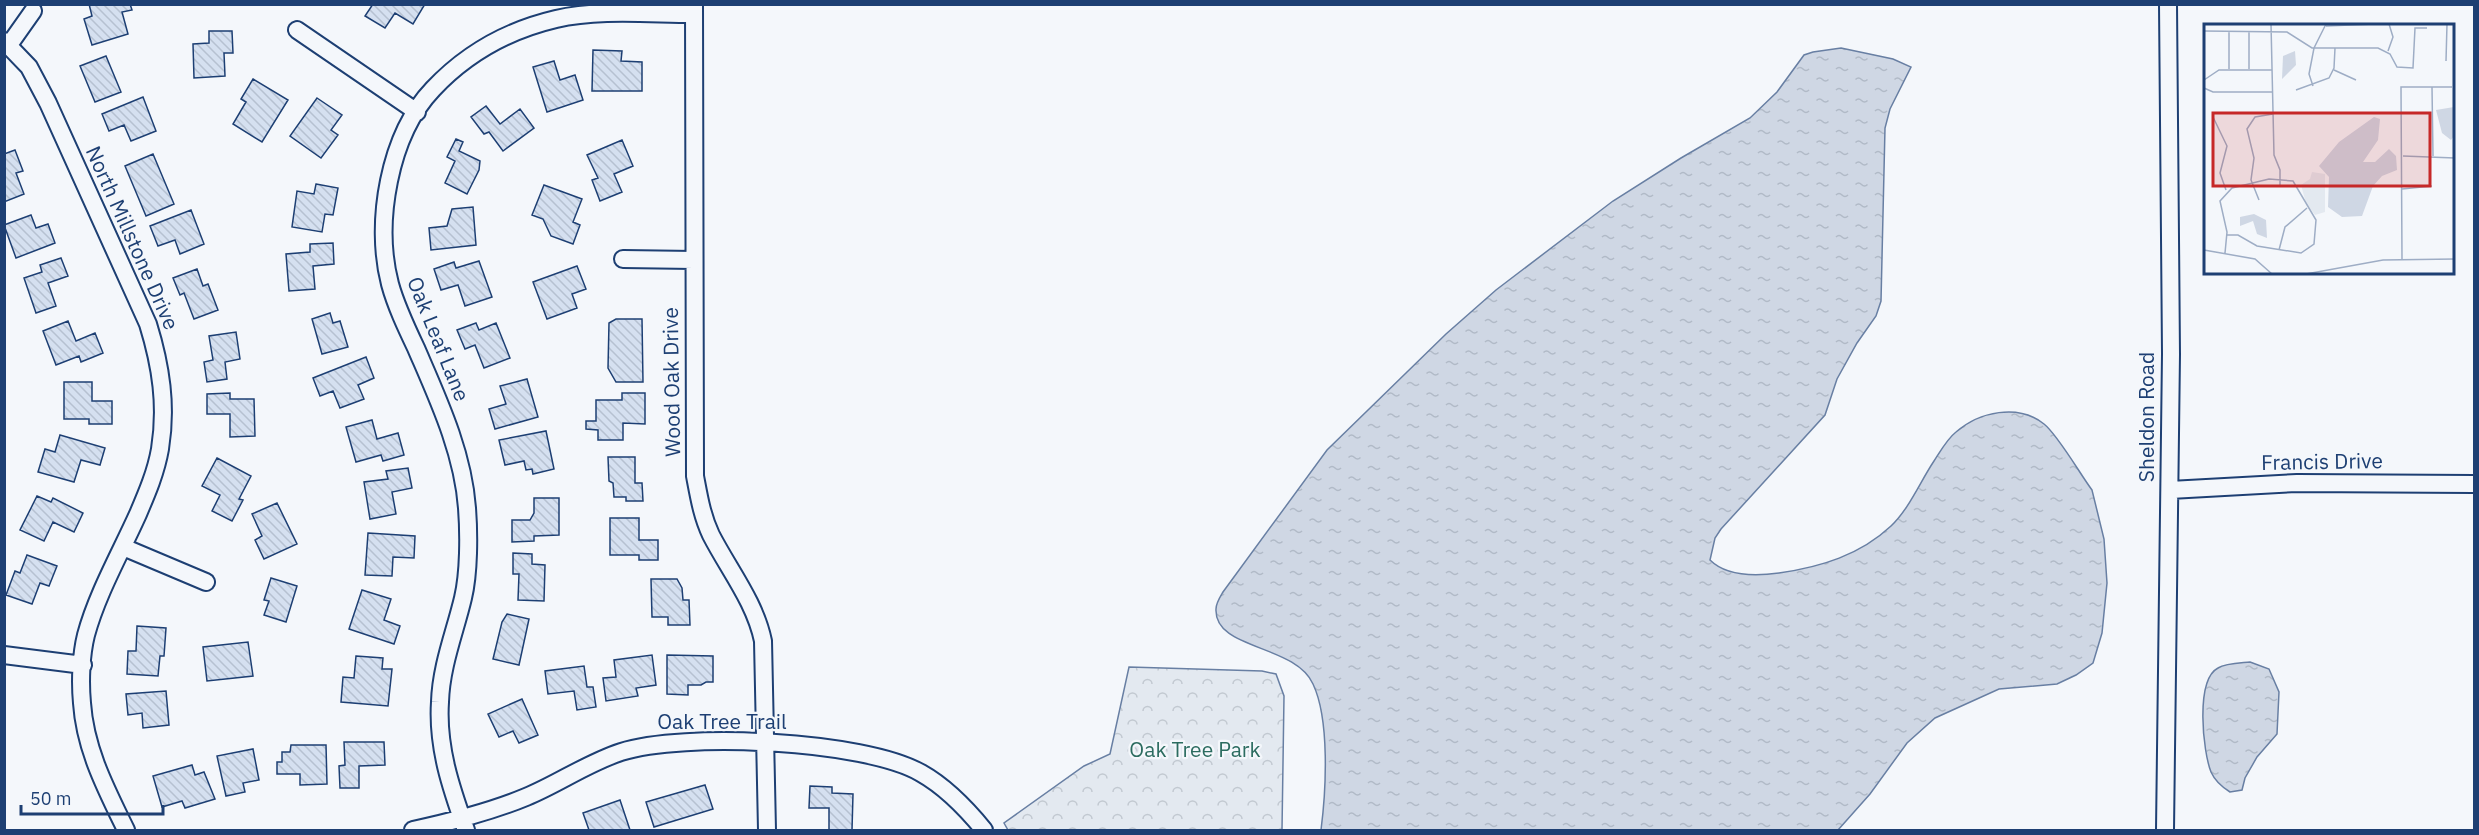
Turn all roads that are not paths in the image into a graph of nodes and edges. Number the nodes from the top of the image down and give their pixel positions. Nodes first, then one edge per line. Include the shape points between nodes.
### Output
1 (2168, 4) edge
2 (694, 9) edge
3 (33, 11) dead end
4 (297, 30) dead end
5 (7, 43) edge
6 (417, 112) junction
7 (623, 259) dead end
8 (694, 260) junction
9 (2475, 484) edge
10 (2170, 490) junction
11 (123, 547) junction
12 (206, 582) dead end
13 (4, 655) edge
14 (83, 665) junction
15 (766, 743) junction
16 (463, 824) edge
17 (126, 831) edge
18 (413, 831) edge
19 (767, 831) edge
20 (984, 831) edge
21 (2165, 831) edge

1 - 10 street, Sheldon Road
2 - 6 street, Oak Leaf Lane via 558,18 523,28 489,44 464,62 431,91
2 - 8 street, Wood Oak Drive
3 - 5 street
4 - 6 street
5 - 11 street, North Millstone Drive via 29,68 48,103 157,351 162,380 160,451
6 - 16 street, Oak Leaf Lane via 405,131 388,181 383,217 384,255 398,309 442,406 462,469 468,509 464,595 447,654 440,700 443,761
7 - 8 street
8 - 15 street, Wood Oak Drive via 695,476 700,507 711,535 760,626 765,648
9 - 10 street, Francis Drive via 2297,483
10 - 21 street, Sheldon Road
11 - 12 street
11 - 14 street, North Millstone Drive via 86,636
13 - 14 street
14 - 17 street, North Millstone Drive via 84,729 92,758
15 - 16 street, Oak Tree Trail via 646,745 599,761
15 - 19 street, Wood Oak Drive
15 - 20 street, Oak Tree Trail via 831,747 880,757 920,772 961,802
16 - 18 street, Oak Tree Trail

